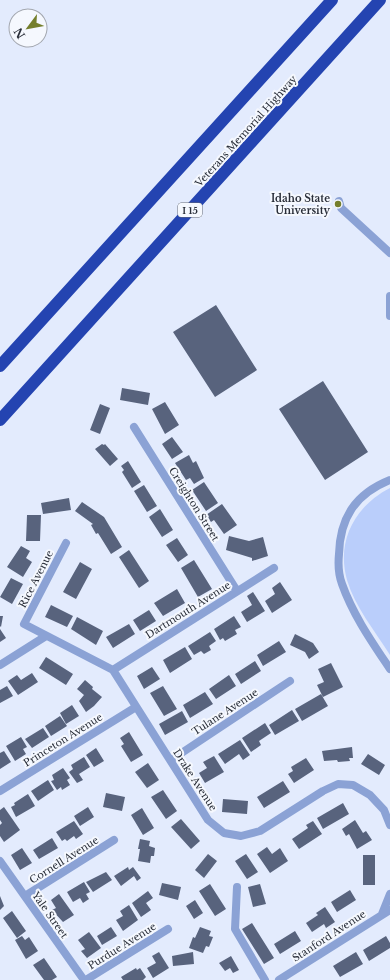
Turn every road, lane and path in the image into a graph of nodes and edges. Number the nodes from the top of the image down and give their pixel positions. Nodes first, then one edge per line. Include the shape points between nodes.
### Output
1 (332, 0) edge
2 (380, 0) edge
3 (339, 201) dead end
4 (390, 253) edge
5 (390, 296) edge
6 (390, 316) edge
7 (0, 366) edge
8 (0, 420) edge
9 (134, 427) dead end
10 (390, 480) edge
11 (66, 543) dead end
12 (274, 568) dead end
13 (237, 591) junction
14 (46, 636) junction
15 (0, 665) edge
16 (390, 669) edge
17 (113, 670) junction
18 (290, 681) dead end
19 (136, 707) junction
20 (171, 760) junction
21 (0, 791) edge
22 (390, 825) edge
23 (114, 840) dead end
24 (0, 861) edge
25 (237, 887) dead end
26 (390, 894) edge
27 (25, 896) junction
28 (390, 910) edge
29 (382, 914) junction
30 (168, 929) dead end
31 (85, 980) edge
32 (265, 980) edge
33 (279, 980) edge

1 - 7 highway
2 - 8 highway, Veterans Memorial Highway / I 15
3 - 4 street via 341,208
5 - 6 street
9 - 13 street, Creighton Street
10 - 16 street via 365,495 352,508 342,525 338,560 341,582 349,603
11 - 14 street, Rice Avenue via 24,624
12 - 13 street, Dartmouth Avenue
13 - 17 street, Dartmouth Avenue
14 - 15 street
14 - 17 street
17 - 19 street, Drake Avenue
18 - 20 street, Tulane Avenue
19 - 20 street, Drake Avenue
19 - 21 street, Princeton Avenue
20 - 22 street, Drake Avenue via 208,820 224,833 241,836 260,831 338,784 354,785 370,795 384,810
23 - 27 street, Cornell Avenue
24 - 27 street, Yale Street
25 - 32 street via 235,930
26 - 29 street
27 - 31 street, Yale Street
28 - 29 street, Stanford Avenue
29 - 33 street, Stanford Avenue
30 - 31 street, Purdue Avenue

